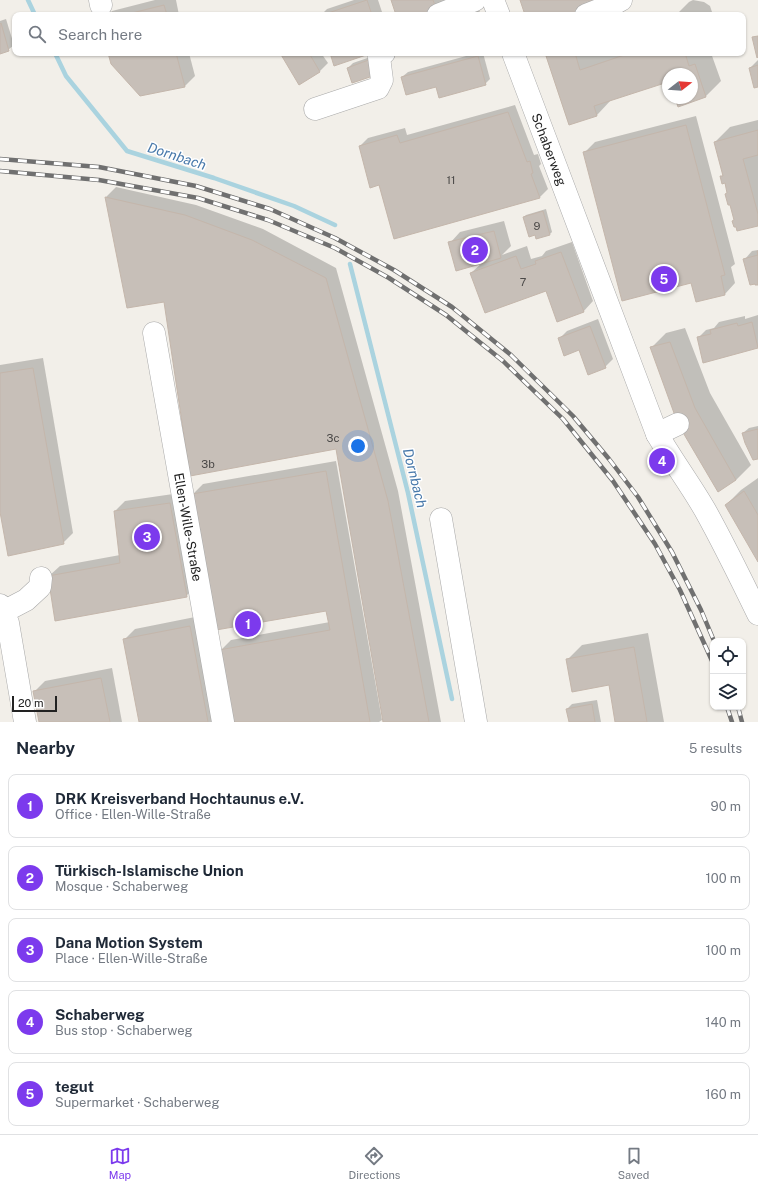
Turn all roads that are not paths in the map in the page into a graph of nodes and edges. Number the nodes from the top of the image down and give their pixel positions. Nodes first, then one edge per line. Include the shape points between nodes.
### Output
1 (475, 0) edge
2 (493, 0) edge
3 (621, 0) edge
4 (445, 12) edge
5 (498, 12) edge
6 (594, 12) edge
7 (380, 56) edge
8 (514, 56) edge
9 (315, 109) dead end
10 (154, 333) dead end
11 (678, 424) dead end
12 (658, 434) junction
13 (441, 519) dead end
14 (41, 578) dead end
15 (2, 608) edge
16 (758, 614) edge
17 (25, 722) edge
18 (223, 722) edge
19 (476, 722) edge

1 - 4 street
2 - 5 street
3 - 6 street
7 - 9 street via 382,80 378,88
8 - 12 street, Schaberweg
10 - 18 street, Ellen-Wille-Straße
11 - 12 street
12 - 16 street, Schaberweg via 704,508
13 - 19 street
14 - 15 street via 40,587 26,600
15 - 17 street via 15,657

